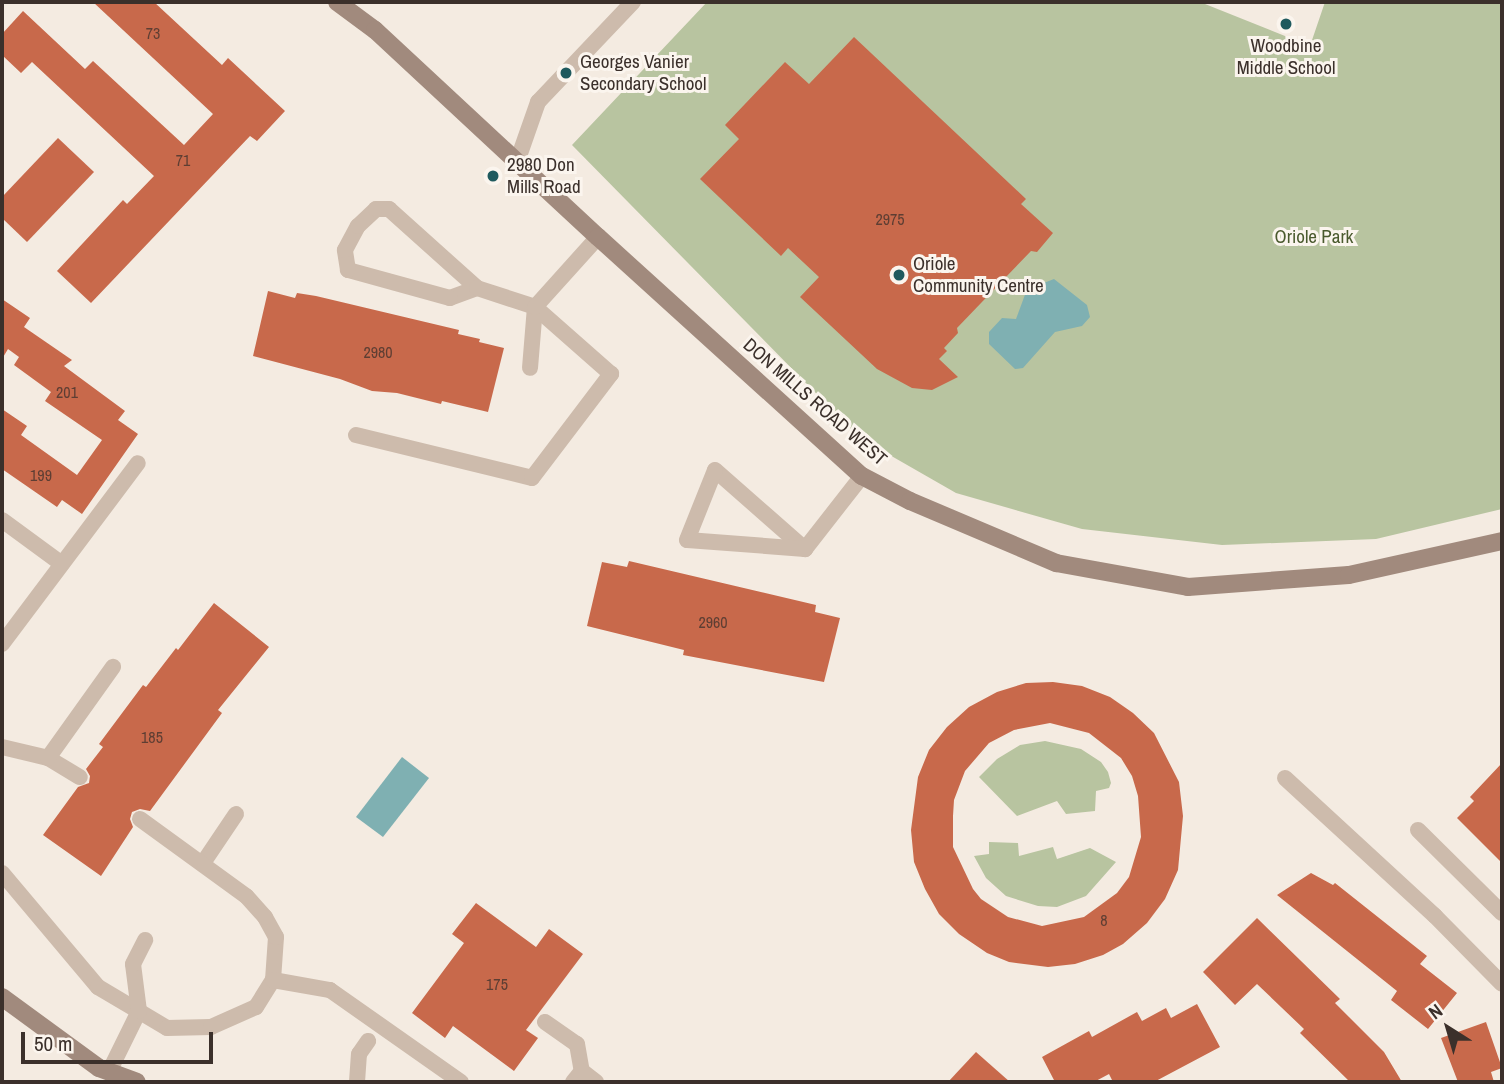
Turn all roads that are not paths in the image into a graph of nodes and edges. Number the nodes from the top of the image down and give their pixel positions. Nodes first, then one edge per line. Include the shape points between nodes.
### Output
1 (337, 2) edge
2 (633, 2) edge
3 (517, 162) junction
4 (598, 237) junction
5 (477, 288) junction
6 (535, 307) junction
7 (530, 368) dead end
8 (356, 435) dead end
9 (138, 463) dead end
10 (862, 476) junction
11 (2, 520) edge
12 (1502, 541) edge
13 (805, 549) junction
14 (62, 564) junction
15 (2, 645) edge
16 (113, 667) dead end
17 (2, 747) edge
18 (48, 758) junction
19 (80, 777) dead end
20 (1285, 778) dead end
21 (236, 814) dead end
22 (139, 819) dead end
23 (1418, 830) dead end
24 (203, 863) junction
25 (2, 873) edge
26 (1502, 913) edge
27 (145, 940) dead end
28 (273, 980) junction
29 (1502, 984) edge
30 (2, 997) edge
31 (139, 1011) junction
32 (545, 1022) dead end
33 (368, 1041) dead end
34 (110, 1072) junction
35 (578, 1077) edge
36 (137, 1082) edge
37 (357, 1082) edge
38 (460, 1082) edge
39 (596, 1082) edge

1 - 3 main road, DON MILLS ROAD WEST via 375,30
2 - 3 lane via 538,102
3 - 4 main road, DON MILLS ROAD WEST
4 - 6 lane
4 - 10 main road, DON MILLS ROAD WEST
5 - 5 lane via 389,209 376,209 358,226 345,250 348,270 450,298
5 - 6 lane
6 - 7 lane
6 - 8 lane via 611,374 532,478
9 - 14 lane
10 - 12 main road, DON MILLS ROAD WEST via 1056,563 1188,587 1349,575
10 - 13 lane
11 - 14 lane
13 - 13 lane via 687,540 715,470 755,505
14 - 15 lane
16 - 18 lane
17 - 18 lane
18 - 19 lane
20 - 29 lane
21 - 24 lane
22 - 24 lane
23 - 26 lane
24 - 28 lane via 265,917 276,937
25 - 31 lane via 98,986
27 - 31 lane via 133,964
28 - 31 lane via 256,1007 211,1027 167,1028
28 - 38 lane via 330,990
30 - 34 main road
31 - 34 lane
32 - 35 lane via 577,1044
33 - 37 lane via 359,1054
34 - 36 main road
35 - 39 lane

